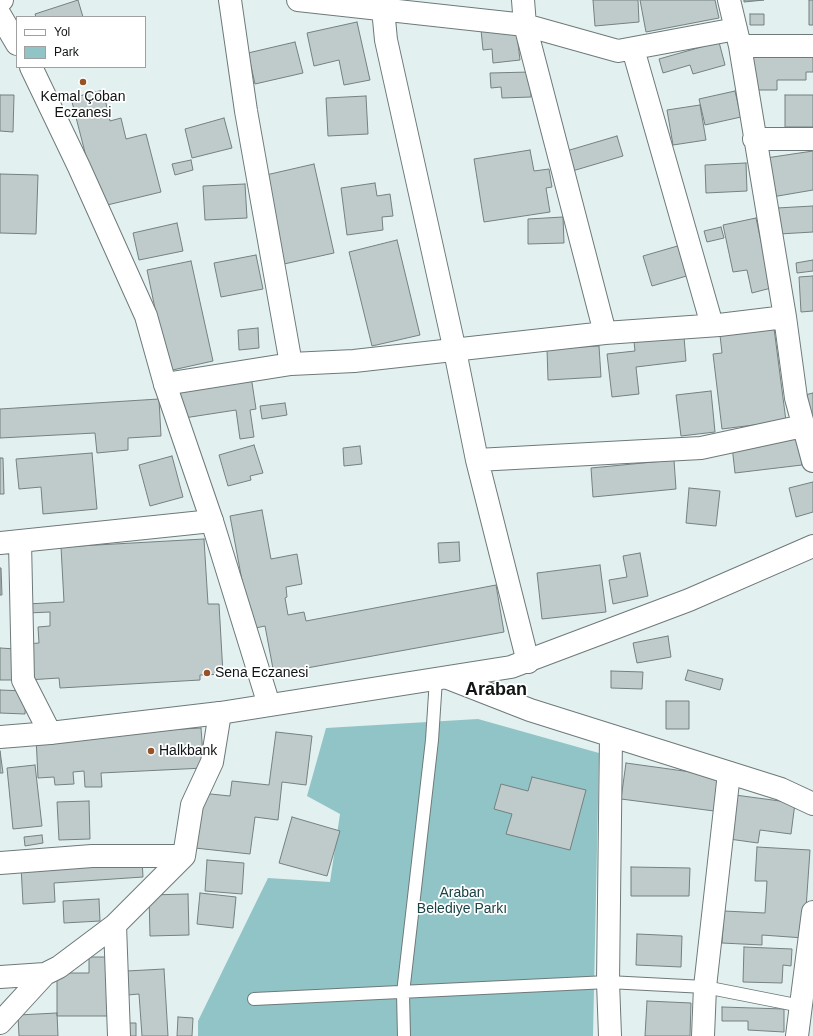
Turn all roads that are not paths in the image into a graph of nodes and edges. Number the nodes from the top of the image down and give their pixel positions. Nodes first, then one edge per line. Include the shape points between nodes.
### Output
1 (230, 0) edge
2 (298, 0) edge
3 (523, 0) edge
4 (729, 0) edge
5 (337, 2) edge
6 (383, 9) junction
7 (0, 15) edge
8 (525, 25) junction
9 (738, 38) junction
10 (16, 42) edge
11 (813, 46) edge
12 (633, 49) junction
13 (31, 68) edge
14 (754, 139) junction
15 (813, 139) edge
16 (786, 317) junction
17 (712, 325) junction
18 (605, 333) junction
19 (455, 350) junction
20 (291, 364) junction
21 (165, 384) junction
22 (803, 426) junction
23 (477, 460) junction
24 (813, 461) edge
25 (212, 521) junction
26 (10, 543) edge
27 (813, 546) edge
28 (528, 662) junction
29 (441, 679) junction
30 (269, 705) junction
31 (220, 713) junction
32 (50, 733) junction
33 (611, 736) junction
34 (0, 737) edge
35 (729, 773) junction
36 (813, 804) edge
37 (184, 856) junction
38 (0, 863) edge
39 (813, 912) edge
40 (115, 925) junction
41 (45, 974) junction
42 (0, 977) edge
43 (608, 982) junction
44 (705, 987) junction
45 (403, 993) junction
46 (254, 999) dead end
47 (801, 1006) junction
48 (0, 1023) edge
49 (119, 1036) edge
50 (404, 1036) edge
51 (610, 1036) edge
52 (703, 1036) edge
53 (797, 1036) edge

1 - 20 street via 246,111
2 - 5 street
3 - 8 street
4 - 9 street
5 - 6 street
6 - 8 street
6 - 19 street via 386,40
7 - 10 street
8 - 12 street via 618,51
8 - 18 street
9 - 11 street
9 - 12 street
9 - 14 street
12 - 17 street
13 - 21 street via 146,316
14 - 15 street
14 - 16 street
16 - 17 street
16 - 22 street via 796,398
17 - 18 street
18 - 19 street
19 - 20 street via 354,361
19 - 23 street
20 - 21 street
21 - 25 street
22 - 23 street via 701,448
22 - 24 street
23 - 28 street
25 - 26 street
25 - 30 street
26 - 32 street via 23,680
27 - 28 street via 689,600
28 - 29 street
29 - 30 street
29 - 33 street
29 - 45 lane
30 - 31 street
31 - 32 street
31 - 37 street via 212,762 192,805
32 - 34 street
33 - 35 street
33 - 43 street
35 - 36 street via 781,789
35 - 44 street
37 - 38 street via 92,856
37 - 40 street
39 - 47 street
40 - 41 street via 60,967
40 - 49 street
41 - 42 street
41 - 48 street
43 - 44 lane
43 - 45 lane
43 - 51 street
44 - 47 lane
44 - 52 street
45 - 46 lane
45 - 50 lane
47 - 53 street

